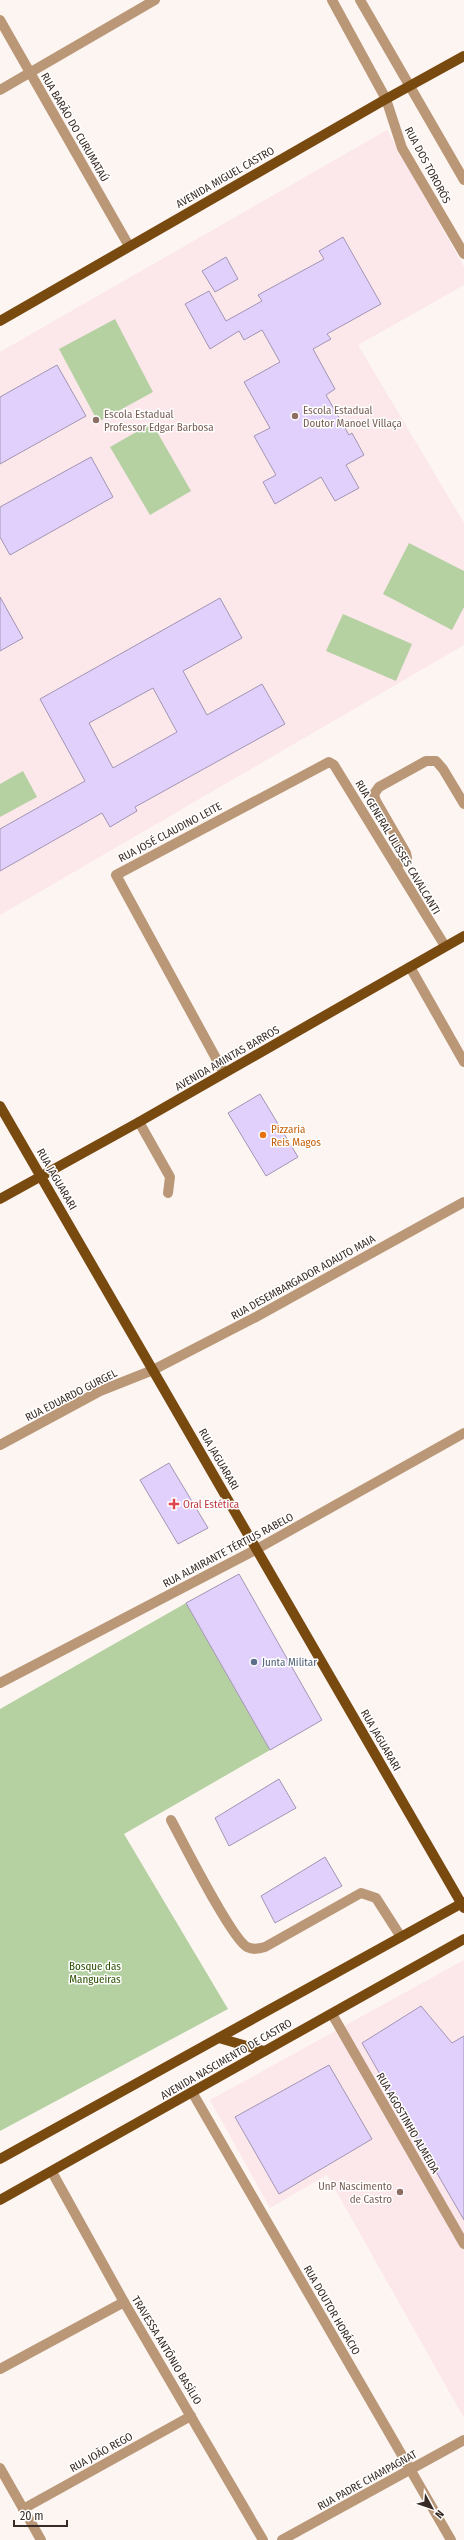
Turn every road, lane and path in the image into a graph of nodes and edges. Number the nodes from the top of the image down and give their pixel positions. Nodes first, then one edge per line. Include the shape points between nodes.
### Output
1 (155, 0) edge
2 (332, 0) edge
3 (360, 0) edge
4 (0, 20) edge
5 (464, 56) edge
6 (30, 73) junction
7 (409, 86) junction
8 (0, 90) edge
9 (386, 99) junction
10 (464, 180) edge
11 (129, 246) junction
12 (464, 254) edge
13 (0, 321) edge
14 (329, 762) joint
15 (464, 804) edge
16 (396, 866) junction
17 (464, 936) edge
18 (445, 946) junction
19 (410, 967) junction
20 (464, 1062) edge
21 (224, 1073) junction
22 (0, 1106) edge
23 (139, 1122) junction
24 (41, 1175) junction
25 (168, 1193) dead end
26 (0, 1199) edge
27 (464, 1202) edge
28 (153, 1370) junction
29 (464, 1433) edge
30 (0, 1445) edge
31 (257, 1549) junction
32 (0, 1683) edge
33 (171, 1820) dead end
34 (463, 1905) edge
35 (401, 1937) junction
36 (464, 1939) edge
37 (332, 2014) junction
38 (219, 2038) junction
39 (264, 2051) junction
40 (192, 2092) junction
41 (0, 2159) edge
42 (52, 2172) junction
43 (0, 2200) edge
44 (464, 2244) edge
45 (124, 2302) junction
46 (0, 2369) edge
47 (191, 2416) junction
48 (464, 2440) edge
49 (1, 2470) edge
50 (410, 2470) junction
51 (24, 2509) junction
52 (41, 2540) edge
53 (263, 2540) edge
54 (282, 2540) edge
55 (451, 2540) edge

1 - 6 street
2 - 9 street, RUA DOS TORORÓS
3 - 7 street, RUA DOS TORORÓS
4 - 6 street, RUA BARÃO DO CURUMATAÚ
5 - 7 main road, AVENIDA MIGUEL CASTRO
6 - 8 street
6 - 11 street, RUA BARÃO DO CURUMATAÚ
7 - 9 main road, AVENIDA MIGUEL CASTRO
7 - 10 street, RUA DOS TORORÓS
9 - 11 main road, AVENIDA MIGUEL CASTRO
9 - 12 street, RUA DOS TORORÓS via 402,148
11 - 13 main road, AVENIDA MIGUEL CASTRO
14 - 16 street, RUA GENERAL ULISSES CAVALCANTI via 334,765
14 - 21 street, RUA JOSÉ CLAUDINO LEITE via 116,875
15 - 16 street via 436,761 426,761 379,787 374,794 376,801 406,853 407,858
16 - 18 street, RUA GENERAL ULISSES CAVALCANTI
17 - 18 main road, AVENIDA AMINTAS BARROS
18 - 19 main road, AVENIDA AMINTAS BARROS
19 - 20 street
19 - 21 main road, AVENIDA AMINTAS BARROS
21 - 23 main road, AVENIDA AMINTAS BARROS
22 - 24 main road, RUA JAGUARARI
23 - 24 main road, AVENIDA AMINTAS BARROS
23 - 25 street via 170,1177
24 - 26 main road, AVENIDA AMINTAS BARROS
24 - 28 main road, RUA JAGUARARI
27 - 28 street, RUA DESEMBARGADOR ADAUTO MAIA via 254,1318
28 - 30 street, RUA EDUARDO GURGEL via 100,1392
28 - 31 main road, RUA JAGUARARI
29 - 31 street, RUA ALMIRANTE TÉRTIUS RABELO
31 - 32 street, RUA ALMIRANTE TÉRTIUS RABELO
31 - 34 main road, RUA JAGUARARI
33 - 35 street via 232,1930 247,1947 265,1947 361,1893 376,1898
34 - 35 main road, AVENIDA NASCIMENTO DE CASTRO
35 - 38 main road, AVENIDA NASCIMENTO DE CASTRO
36 - 37 main road, AVENIDA NASCIMENTO DE CASTRO
37 - 39 main road, AVENIDA NASCIMENTO DE CASTRO
37 - 44 street, RUA AGOSTINHO ALMEIDA
38 - 39 main road
38 - 41 main road, AVENIDA NASCIMENTO DE CASTRO
39 - 40 main road, AVENIDA NASCIMENTO DE CASTRO
40 - 42 main road, AVENIDA NASCIMENTO DE CASTRO
40 - 50 street, RUA DOUTOR HORÁCIO
42 - 43 main road, AVENIDA NASCIMENTO DE CASTRO
42 - 45 street, TRAVESSA ANTÔNIO BASÍLIO
45 - 46 street
45 - 47 street, TRAVESSA ANTÔNIO BASÍLIO
47 - 51 street, RUA JOÃO REGO
47 - 53 street, TRAVESSA ANTÔNIO BASÍLIO
48 - 50 street, RUA PADRE CHAMPAGNAT
49 - 51 street
50 - 54 street, RUA PADRE CHAMPAGNAT
50 - 55 street, RUA DOUTOR HORÁCIO
51 - 52 street

